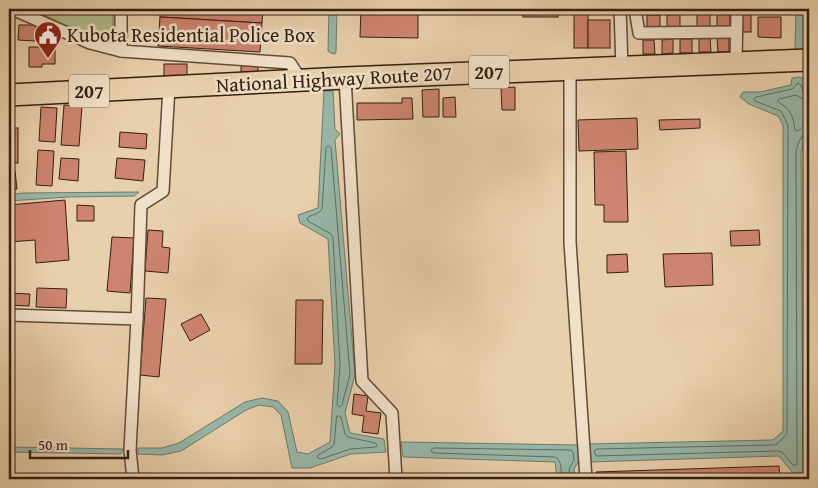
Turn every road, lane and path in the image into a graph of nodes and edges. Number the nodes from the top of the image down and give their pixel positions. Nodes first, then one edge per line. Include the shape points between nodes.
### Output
1 (12, 9) edge
2 (121, 9) edge
3 (620, 9) edge
4 (635, 9) edge
5 (737, 9) edge
6 (736, 32) junction
7 (121, 51) junction
8 (809, 60) edge
9 (736, 63) junction
10 (622, 67) junction
11 (570, 69) junction
12 (345, 78) junction
13 (301, 80) junction
14 (169, 88) junction
15 (9, 95) edge
16 (9, 315) edge
17 (137, 319) junction
18 (133, 479) edge
19 (396, 479) edge
20 (586, 479) edge

1 - 7 street via 90,43
2 - 7 street
3 - 10 street
4 - 6 street via 639,33
5 - 6 street
6 - 9 street
7 - 13 street via 290,63
8 - 9 highway, National Highway Route 207 / 207
9 - 10 highway, National Highway Route 207 / 207
10 - 11 highway, National Highway Route 207 / 207
11 - 12 highway, National Highway Route 207 / 207
11 - 20 street via 570,242
12 - 13 highway, National Highway Route 207 / 207
12 - 19 street via 362,380 392,413
13 - 14 highway, National Highway Route 207 / 207
14 - 15 highway, National Highway Route 207 / 207
14 - 17 street via 163,191 141,206
16 - 17 street
17 - 18 street via 130,450

